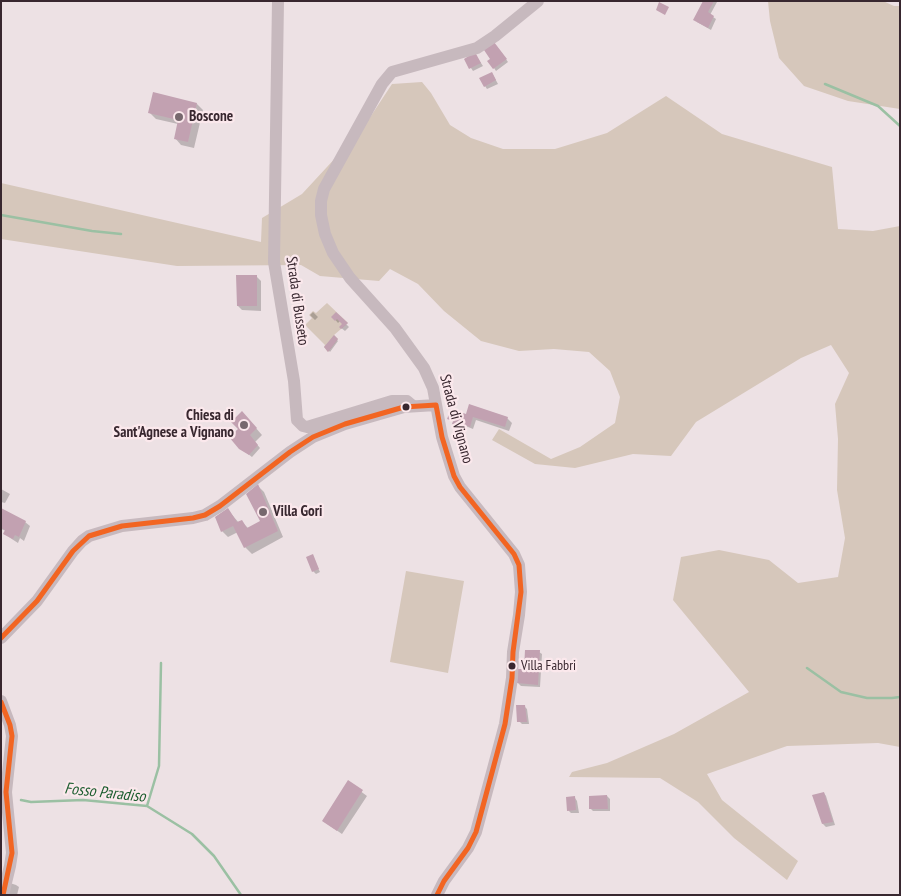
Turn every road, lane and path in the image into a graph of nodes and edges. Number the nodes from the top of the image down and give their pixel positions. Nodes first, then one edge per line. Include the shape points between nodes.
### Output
1 (278, 1) edge
2 (538, 1) edge
3 (414, 406) junction
4 (436, 406) junction
5 (1, 638) edge
6 (1, 701) edge
7 (3, 895) edge
8 (436, 895) edge

1 - 3 street, Strada di Busseto via 274,262 297,418 305,427 392,401 406,401
2 - 4 street, Strada di Vignano via 477,48 392,72 382,84 324,189 321,215 333,253 418,359 431,382
3 - 4 street, Strada di Busseto
3 - 5 street, Strada di Busseto via 345,424 314,437 209,513 122,526 85,538 44,593
4 - 8 street, Strada di Vignano via 454,476 514,554 519,565 521,592 505,724 476,832
6 - 7 street via 12,736 6,792 12,853

